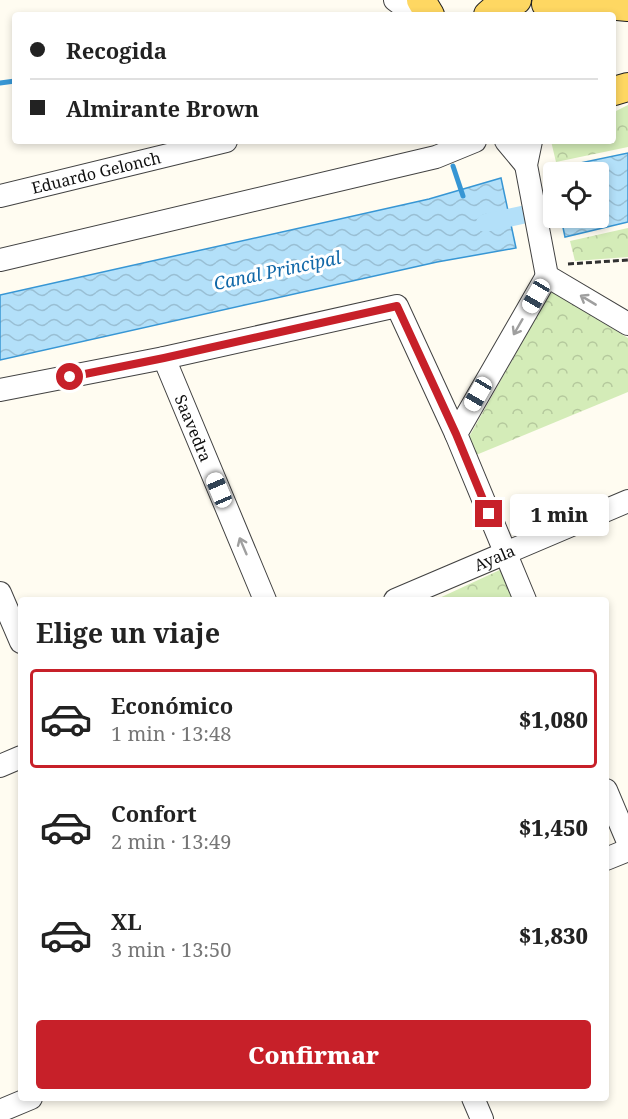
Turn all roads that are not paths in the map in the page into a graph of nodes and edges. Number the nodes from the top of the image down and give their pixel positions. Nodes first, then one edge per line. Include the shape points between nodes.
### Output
1 (395, 0) edge
2 (518, 0) edge
3 (546, 6) edge
4 (628, 7) edge
5 (411, 12) edge
6 (491, 12) edge
7 (214, 144) edge
8 (468, 144) edge
9 (508, 144) edge
10 (530, 144) edge
11 (526, 165) junction
12 (0, 196) edge
13 (0, 260) edge
14 (546, 271) junction
15 (628, 324) edge
16 (164, 358) junction
17 (0, 390) edge
18 (456, 434) junction
19 (628, 501) edge
20 (506, 553) junction
21 (0, 593) edge
22 (264, 597) edge
23 (402, 597) edge
24 (524, 597) edge
25 (18, 635) edge
26 (18, 758) edge
27 (0, 766) edge
28 (609, 797) edge
29 (628, 842) edge
30 (628, 850) edge
31 (609, 858) edge
32 (24, 1101) edge
33 (474, 1101) edge
34 (0, 1111) edge
35 (482, 1119) edge

1 - 5 street
2 - 6 main road
3 - 4 main road via 574,2
7 - 12 street, Eduardo Gelonch
8 - 13 street via 436,157
9 - 11 street
10 - 11 street
11 - 14 street
15 -> 14 street
14 -> 18 street
16 - 17 street
16 - 18 street via 397,306
22 -> 16 street, Saavedra
18 - 20 street
19 - 20 street, Ayala
20 - 23 street, Ayala
20 - 24 street
21 - 25 street
26 - 27 street
28 - 29 street
30 - 31 street
32 - 34 street
33 - 35 street

